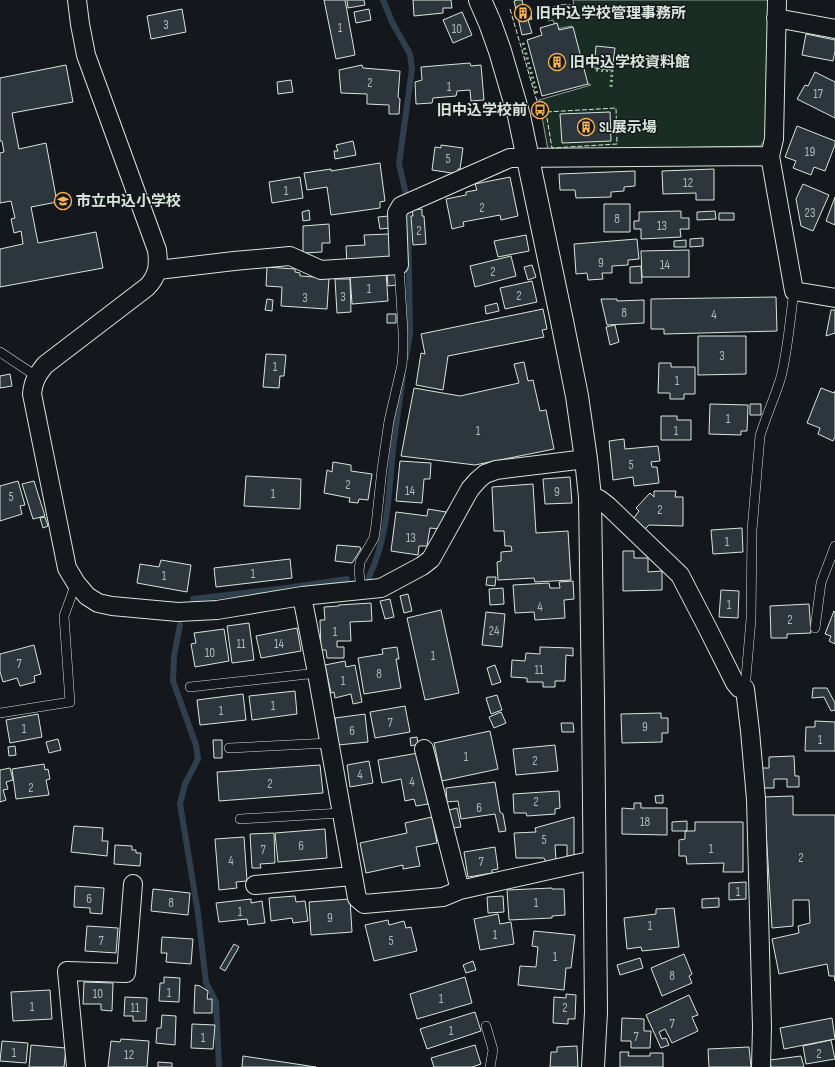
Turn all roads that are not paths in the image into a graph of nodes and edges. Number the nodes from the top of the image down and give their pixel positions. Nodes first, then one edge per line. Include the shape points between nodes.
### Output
1 (77, 0) edge
2 (480, 0) edge
3 (777, 0) edge
4 (776, 18) junction
5 (835, 29) edge
6 (770, 156) junction
7 (528, 158) junction
8 (399, 265) junction
9 (158, 270) junction
10 (794, 291) junction
11 (835, 298) edge
12 (0, 352) edge
13 (36, 376) junction
14 (586, 459) junction
15 (590, 497) junction
16 (835, 546) edge
17 (76, 583) junction
18 (361, 589) junction
19 (302, 596) junction
20 (815, 628) dead end
21 (317, 673) junction
22 (190, 687) dead end
23 (745, 689) junction
24 (0, 713) edge
25 (329, 743) junction
26 (229, 748) dead end
27 (424, 749) dead end
28 (341, 813) junction
29 (240, 819) dead end
30 (594, 860) junction
31 (352, 876) junction
32 (133, 884) dead end
33 (255, 885) dead end
34 (460, 890) junction
35 (486, 1026) dead end
36 (76, 1067) edge
37 (490, 1067) edge
38 (593, 1067) edge
39 (761, 1067) edge

1 - 9 street via 86,55 157,250
2 - 7 main road via 510,84
3 - 4 street
4 - 5 street
4 - 6 street via 774,139
6 - 7 street
6 - 10 street
7 - 8 street via 510,158 401,206 397,212
7 - 14 main road via 577,396
8 - 9 street via 321,270 290,256
8 - 18 lane via 402,365 389,421 374,538 360,562
9 - 13 street via 147,287 45,365
10 - 11 street
10 - 23 lane via 781,376 760,436 752,530 751,619
12 - 13 lane
13 - 17 street via 32,394 67,568
14 - 15 main road
14 - 18 street via 505,468 485,474 470,489 431,559 381,588
15 - 23 street via 599,499 608,506 680,575 735,683 739,688
15 - 30 main road
16 - 20 lane via 821,583
17 - 19 street via 87,596 98,603 178,612 217,610
17 - 24 lane via 64,616 70,702
18 - 19 street
19 - 21 street
21 - 22 lane
21 - 25 street
23 - 39 street via 756,799
25 - 26 lane
25 - 28 street
27 - 34 street
28 - 29 lane
28 - 31 street
30 - 34 street
30 - 38 main road via 596,1012
31 - 33 street
31 - 34 street via 357,898 364,904 443,897
32 - 36 street via 126,973 67,971
35 - 37 lane via 493,1050

